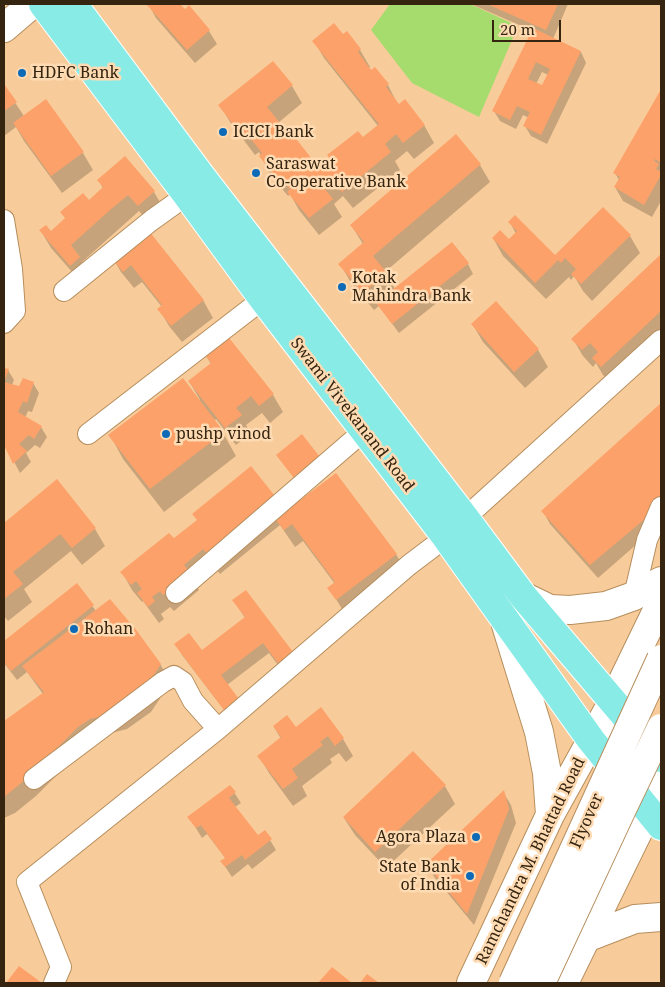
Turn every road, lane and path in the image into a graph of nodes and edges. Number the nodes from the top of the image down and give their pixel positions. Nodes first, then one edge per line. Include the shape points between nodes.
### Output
1 (32, 4) edge
2 (43, 4) edge
3 (73, 4) edge
4 (4, 28) edge
5 (187, 195) junction
6 (4, 220) edge
7 (64, 290) dead end
8 (263, 299) junction
9 (4, 323) edge
10 (661, 340) edge
11 (365, 430) junction
12 (88, 434) dead end
13 (661, 507) edge
14 (456, 528) junction
15 (661, 581) edge
16 (176, 593) dead end
17 (523, 596) junction
18 (634, 596) junction
19 (661, 602) edge
20 (504, 619) junction
21 (661, 659) edge
22 (613, 702) junction
23 (661, 728) edge
24 (218, 729) junction
25 (591, 740) junction
26 (661, 758) edge
27 (34, 779) dead end
28 (661, 785) edge
29 (550, 815) junction
30 (655, 818) edge
31 (661, 917) edge
32 (586, 938) junction
33 (54, 983) edge
34 (471, 983) edge
35 (514, 983) edge
36 (541, 983) edge
37 (564, 983) edge

1 - 4 main road
2 - 5 main road, Swami Vivekanand Road
3 - 14 main road, Swami Vivekanand Road
5 - 7 street
5 - 8 main road, Swami Vivekanand Road
6 - 9 street via 15,311
8 - 11 main road, Swami Vivekanand Road
8 - 12 street
10 - 14 street
11 - 14 main road, Swami Vivekanand Road
11 - 16 street
13 - 18 street via 646,540
14 - 17 main road, Swami Vivekanand Road
14 - 20 main road, Swami Vivekanand Road
14 - 24 street
15 - 18 main road
17 - 18 main road via 550,609 570,610 606,606
17 - 22 main road, Swami Vivekanand Road
19 - 22 main road, Ramchandra M. Bhattad Road
20 - 25 main road, Swami Vivekanand Road
20 - 29 main road via 539,732 547,773
21 - 35 main road, Flyover, bridge
22 - 25 main road, Ramchandra M. Bhattad Road
22 - 26 main road, Swami Vivekanand Road
23 - 36 main road, Flyover, bridge
24 - 27 street via 193,701 183,682 174,676
24 - 33 street via 26,882 61,966
25 - 29 main road, Ramchandra M. Bhattad Road
25 - 30 main road, Swami Vivekanand Road
28 - 30 main road
29 - 34 main road, Ramchandra M. Bhattad Road
30 - 32 main road
31 - 32 main road via 634,919
32 - 37 main road

